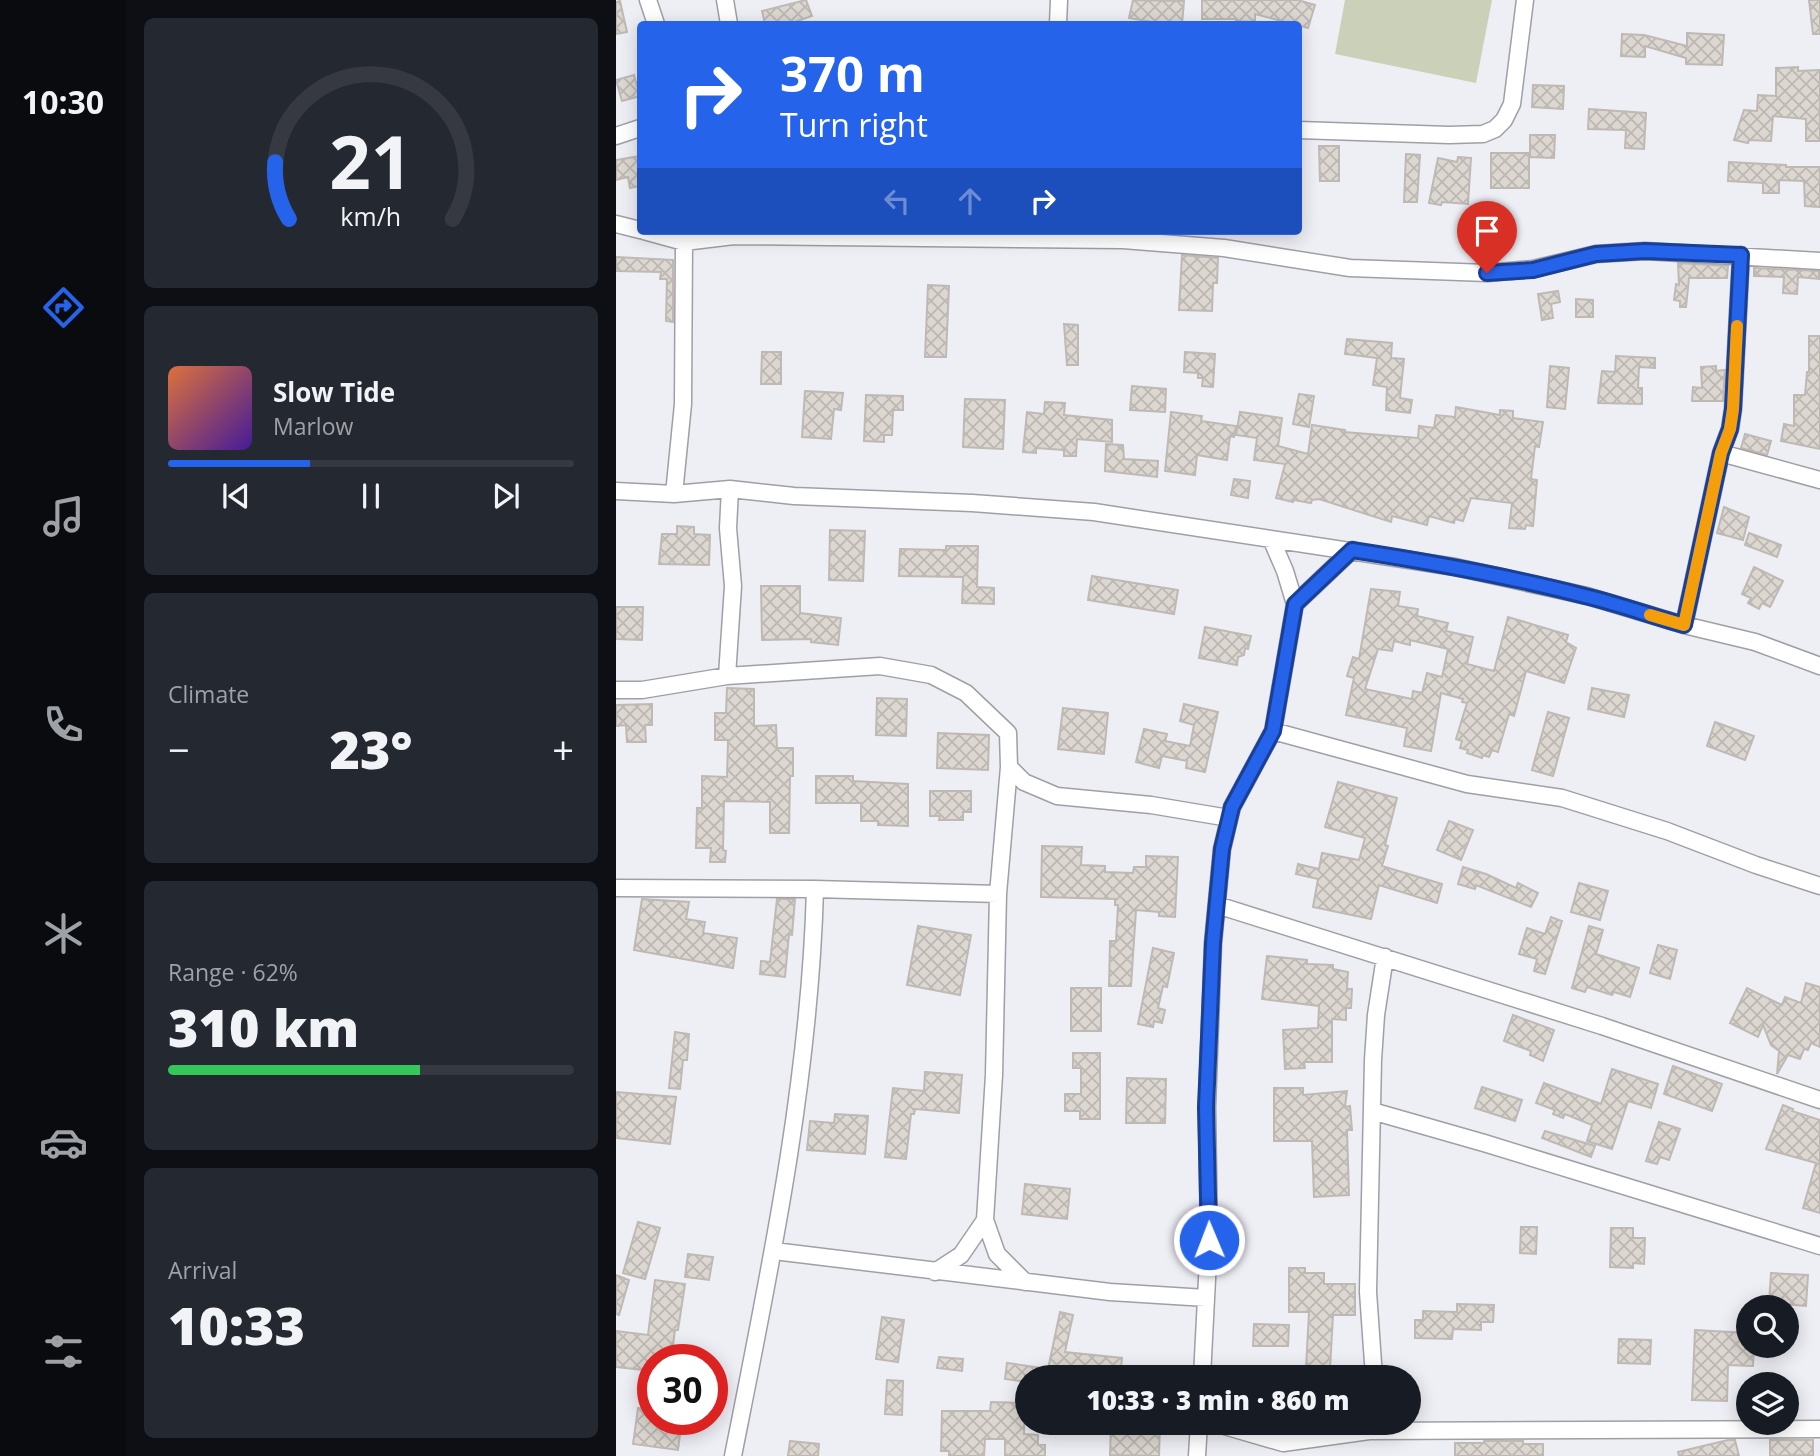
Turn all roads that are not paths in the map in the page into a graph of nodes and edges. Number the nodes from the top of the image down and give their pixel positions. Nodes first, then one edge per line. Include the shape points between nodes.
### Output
1 (648, 0) edge
2 (725, 0) edge
3 (1059, 0) edge
4 (1525, 0) edge
5 (655, 21) edge
6 (728, 21) edge
7 (1058, 21) edge
8 (637, 129) edge
9 (1302, 130) edge
10 (616, 136) edge
11 (616, 224) edge
12 (637, 230) edge
13 (657, 235) edge
14 (684, 242) junction
15 (1741, 255) junction
16 (1820, 261) edge
17 (1721, 453) junction
18 (1820, 480) edge
19 (730, 489) junction
20 (616, 491) edge
21 (674, 494) junction
22 (1272, 541) junction
23 (1352, 550) junction
24 (1295, 604) junction
25 (1684, 625) junction
26 (1820, 666) edge
27 (727, 676) junction
28 (616, 690) edge
29 (1273, 731) junction
30 (1009, 767) junction
31 (1229, 818) junction
32 (1820, 886) edge
33 (616, 888) edge
34 (815, 889) junction
35 (998, 894) junction
36 (1217, 905) junction
37 (1385, 957) junction
38 (1820, 1100) edge
39 (1372, 1111) junction
40 (985, 1220) junction
41 (1820, 1246) edge
42 (774, 1251) junction
43 (935, 1272) junction
44 (1025, 1282) junction
45 (1206, 1298) junction
46 (1203, 1365) edge
47 (1373, 1365) edge
48 (1421, 1427) edge
49 (1820, 1429) edge
50 (1198, 1435) edge
51 (1255, 1435) edge
52 (1332, 1435) edge
53 (733, 1456) edge
54 (1197, 1456) edge

1 - 5 street
2 - 6 street
3 - 7 street
4 - 9 street via 1512,104 1495,129 1450,135
8 - 10 street
11 - 12 street
13 - 14 street
14 - 15 street via 734,236 1123,240 1224,248 1350,268 1487,273 1533,270 1608,253
14 - 21 street via 683,404
15 - 16 street
15 - 17 street via 1733,409
17 - 18 street
17 - 25 street
19 - 21 street
19 - 22 street via 1094,512
19 - 27 street via 733,586
20 - 21 street
22 - 23 street
22 - 24 street
23 - 24 street
23 - 25 street via 1455,566 1587,596
24 - 29 street
25 - 26 street via 1755,642
27 - 28 street
27 - 30 street via 880,666 931,675 966,693 1008,733
29 - 31 street
29 - 32 street via 1467,784 1562,798
30 - 31 street via 1024,782 1057,796
30 - 35 street
31 - 36 street
33 - 34 street
34 - 35 street
34 - 42 street via 813,965
35 - 40 street
36 - 37 street
36 - 45 street via 1206,1107
37 - 38 street
37 - 39 street via 1376,1015
39 - 41 street
39 - 47 street via 1368,1292
40 - 43 street via 961,1255
40 - 44 street via 997,1254
42 - 43 street
42 - 53 street
43 - 44 street
44 - 45 street
45 - 46 street
48 - 49 street
50 - 54 street
51 - 52 street via 1283,1443

